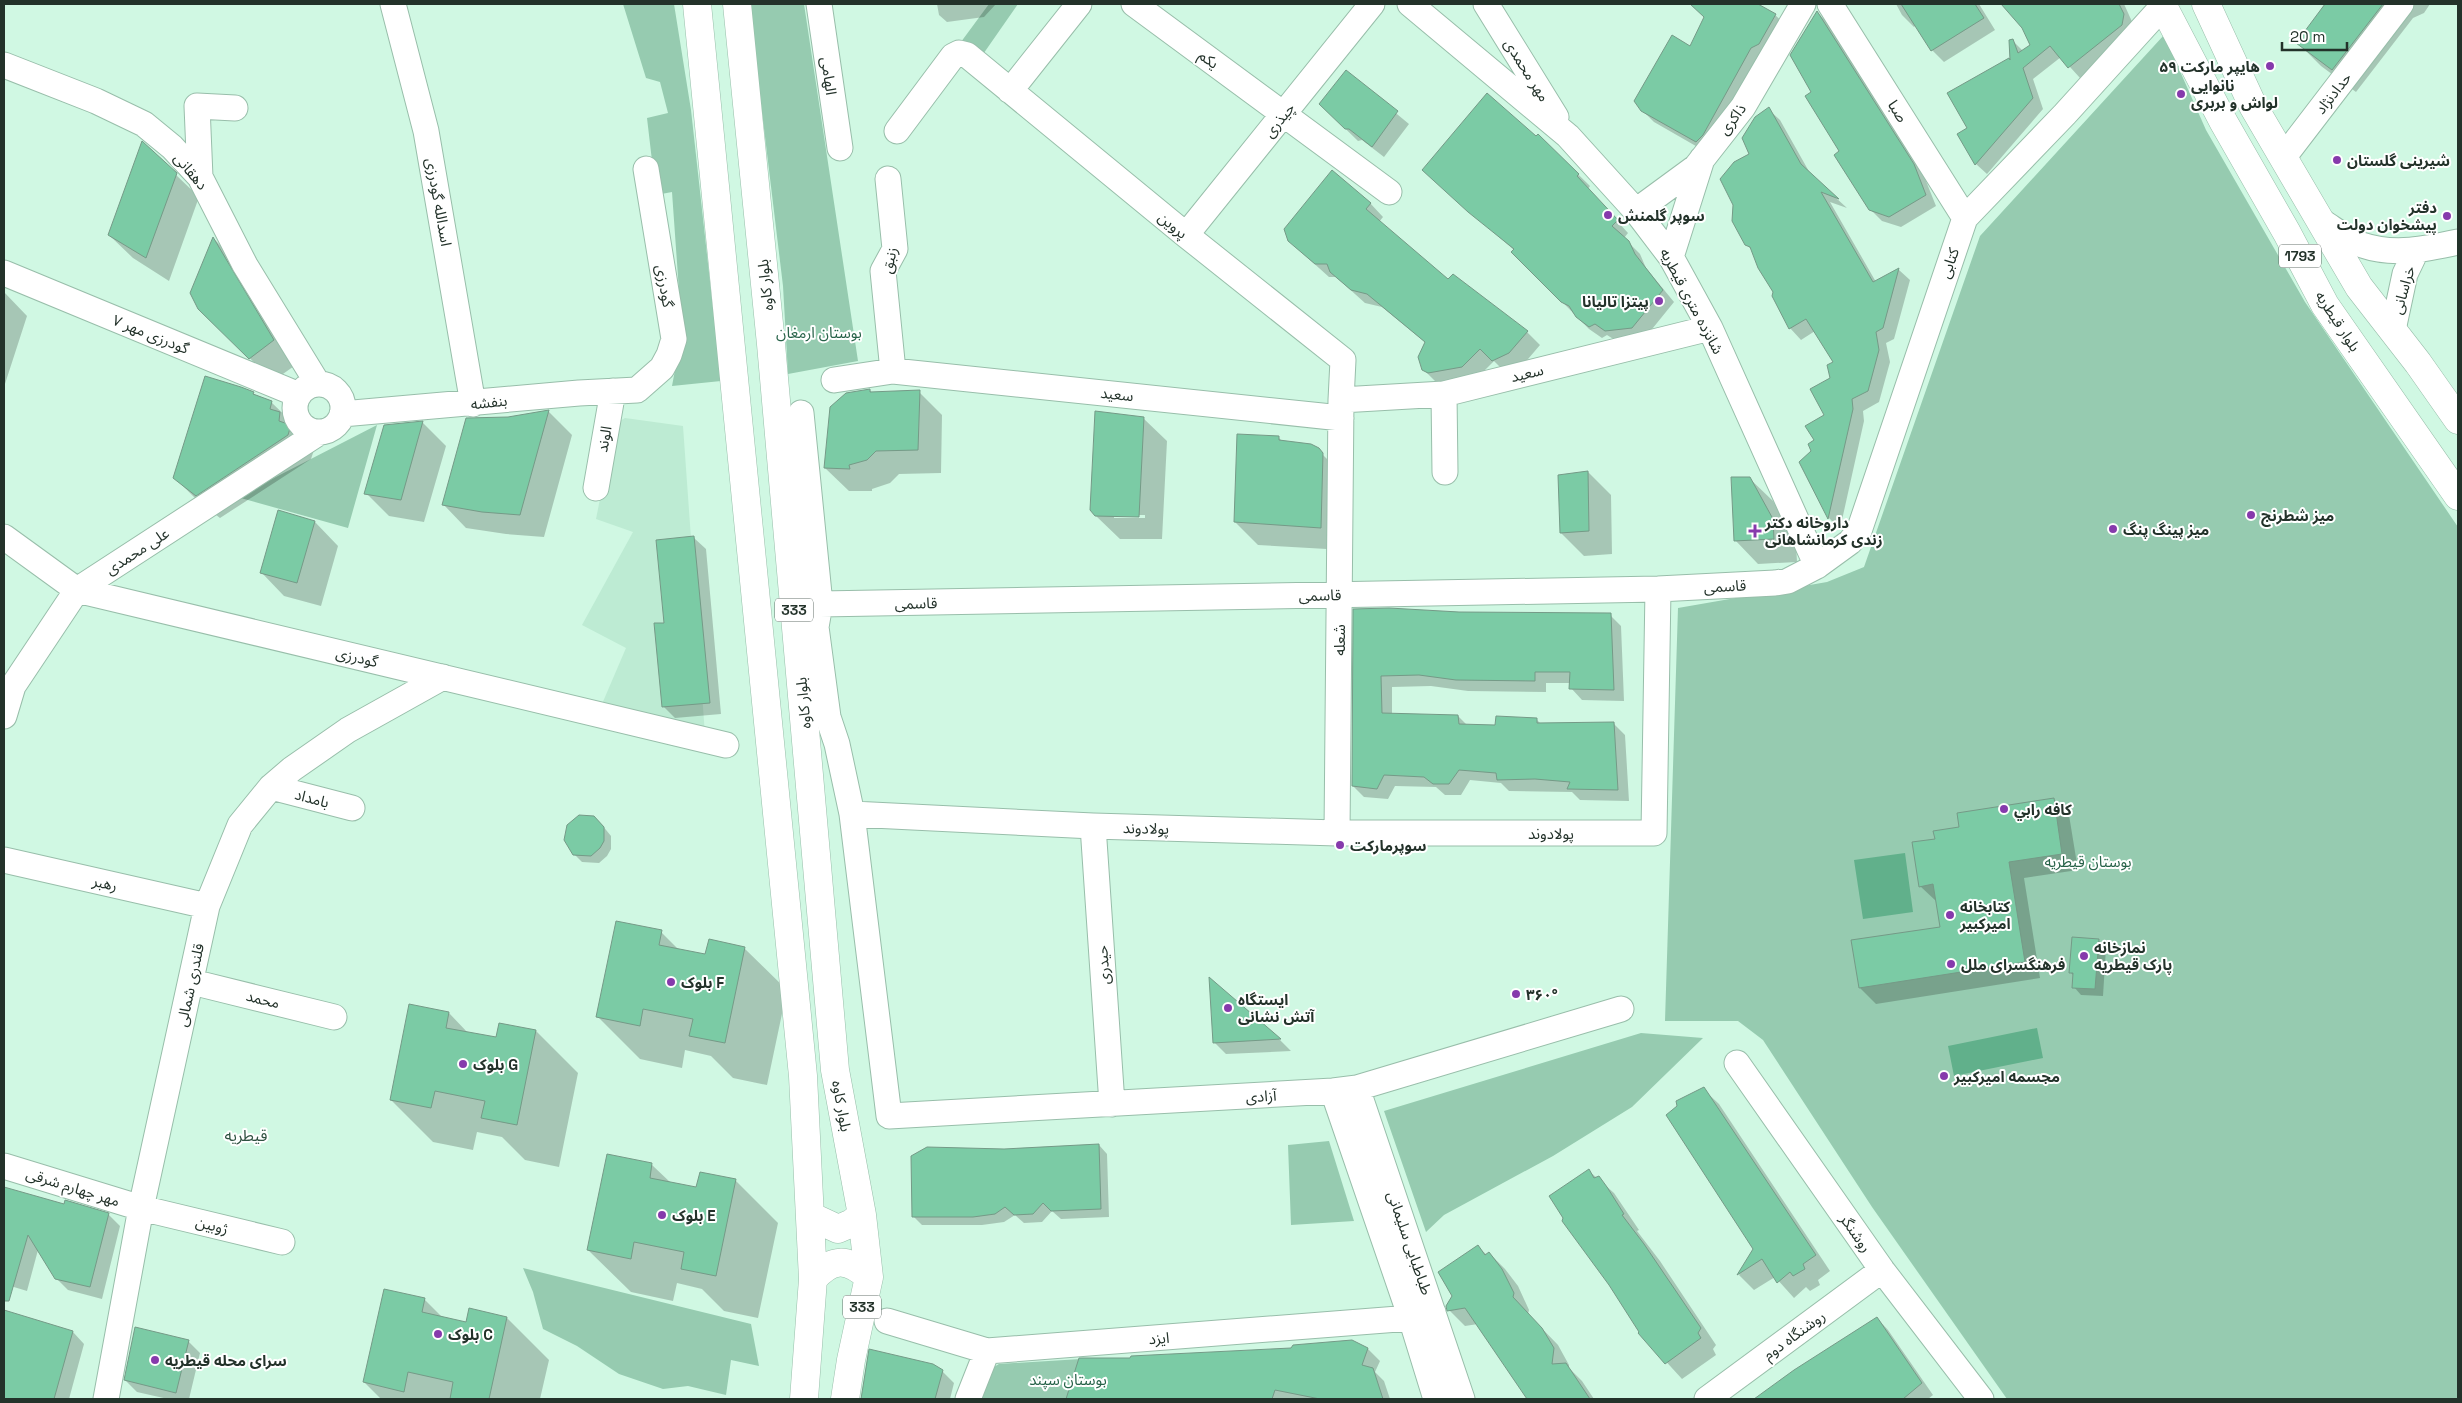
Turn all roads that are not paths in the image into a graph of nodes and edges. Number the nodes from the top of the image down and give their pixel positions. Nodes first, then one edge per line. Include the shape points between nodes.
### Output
1 (393, 4) edge
2 (697, 4) edge
3 (738, 4) edge
4 (819, 4) edge
5 (1079, 4) edge
6 (1134, 4) edge
7 (1372, 4) edge
8 (1410, 4) edge
9 (1486, 4) edge
10 (1803, 4) edge
11 (1830, 4) edge
12 (2206, 4) edge
13 (2400, 4) edge
14 (2162, 5) edge
15 (4, 65) edge
16 (1010, 91) junction
17 (235, 108) dead end
18 (1284, 114) junction
19 (897, 131) dead end
20 (1568, 136) junction
21 (840, 148) dead end
22 (1702, 158) junction
23 (2283, 158) junction
24 (646, 169) dead end
25 (200, 177) junction
26 (888, 179) dead end
27 (1389, 192) dead end
28 (1636, 211) junction
29 (1965, 218) junction
30 (2321, 221) junction
31 (1186, 235) junction
32 (2458, 242) edge
33 (2416, 251) junction
34 (1671, 257) junction
35 (4, 272) edge
36 (2359, 287) junction
37 (2325, 305) junction
38 (1710, 328) junction
39 (2393, 330) junction
40 (2418, 363) junction
41 (893, 371) junction
42 (834, 380) dead end
43 (2383, 388) junction
44 (308, 389) junction
45 (625, 391) junction
46 (1444, 394) junction
47 (473, 404) junction
48 (1341, 409) junction
49 (801, 413) dead end
50 (342, 414) junction
51 (2458, 420) edge
52 (320, 432) junction
53 (1445, 472) dead end
54 (596, 488) dead end
55 (2458, 496) edge
56 (4, 537) edge
57 (1817, 566) junction
58 (1658, 589) junction
59 (77, 590) junction
60 (1339, 595) junction
61 (820, 604) junction
62 (443, 678) junction
63 (4, 716) edge
64 (726, 745) dead end
65 (271, 787) junction
66 (352, 808) dead end
67 (852, 814) junction
68 (1094, 826) junction
69 (1338, 833) junction
70 (4, 860) edge
71 (207, 906) junction
72 (192, 982) junction
73 (1621, 1009) dead end
74 (334, 1017) dead end
75 (1737, 1063) dead end
76 (1357, 1088) junction
77 (1333, 1091) junction
78 (1112, 1104) junction
79 (4, 1166) edge
80 (141, 1208) junction
81 (862, 1215) junction
82 (810, 1216) junction
83 (282, 1242) dead end
84 (1882, 1270) junction
85 (869, 1278) junction
86 (813, 1279) junction
87 (1422, 1315) junction
88 (887, 1321) dead end
89 (987, 1350) junction
90 (106, 1399) edge
91 (804, 1399) edge
92 (845, 1399) edge
93 (968, 1399) edge
94 (1436, 1399) edge
95 (1462, 1399) edge
96 (1707, 1399) edge
97 (1981, 1399) edge

1 - 47 street, اسدالله گودرزی via 426,131
2 - 82 main road, 333 via 803,1076
3 - 81 main road, بلوار کاوه / 333 via 835,1070
4 - 21 street, الهامی
5 - 16 street
6 - 18 street, یکم
7 - 18 street, چیذری
8 - 20 street, شانزده متری قیطریه
9 - 20 street, مهر محمدی
10 - 22 street, ذاکری via 1742,107
11 - 29 street, صبا
12 - 23 main road, 1793 via 2253,106
13 - 23 street, حدادنژاد
14 - 29 street, کتابی via 2065,114
14 - 37 main road, بلوار قیطریه / 1793
15 - 25 street, دهقانی via 96,101 144,124
16 - 19 street, پروین via 967,55 959,53 953,56
16 - 31 street, پروین
17 - 25 street via 197,106
18 - 27 street, یکم
18 - 31 street, چیذری
20 - 28 street, شانزده متری قیطریه
22 - 28 street, ذاکری via 1696,167
22 - 34 street
23 - 30 main road, 1793
24 - 45 street, گودرزی via 674,339 662,368
25 - 44 street, دهقانی
26 - 41 street, زنبق via 895,249 883,271
28 - 34 street, شانزده متری قیطریه
29 - 57 street, کتابی via 1859,531 1850,542
30 - 33 street, خراسانی via 2360,244 2386,251
30 - 36 main road, 1793
31 - 48 street, پروین via 1343,360
32 - 33 street, خراسانی
33 - 39 street, خراسانی via 2405,274
34 - 38 street, شانزده متری قیطریه
35 - 44 street, گودرزی مهر ۷
36 - 37 main road via 2345,304
36 - 39 main road, 1793
37 - 43 main road, بلوار قیطریه / 1793
38 - 46 street, سعید
38 - 57 street, شانزده متری قیطریه
39 - 40 main road, 1793
40 - 43 main road via 2406,362 2395,367
40 - 51 main road, 1793
41 - 42 street, سعید
41 - 48 street, سعید
43 - 55 main road, بلوار قیطریه / 1793
44 - 50 street via 325,385 338,393
44 - 52 street via 294,409 300,423
45 - 47 street, بنفشه
45 - 54 street, الوند
46 - 48 street, سعید
46 - 53 street
47 - 50 street, بنفشه
48 - 60 street, شعله
49 - 61 street
50 - 52 street via 336,425
52 - 59 street, علی محمدی
56 - 59 street, گودرزی
57 - 58 street, قاسمی via 1788,581 1775,583
58 - 60 street, قاسمی
58 - 69 street, پولادوند via 1654,833
59 - 62 street, گودرزی
59 - 63 street, علی محمدی via 13,686
60 - 61 street, قاسمی
60 - 69 street, شعله
61 - 67 street via 816,627 828,717
62 - 64 street, گودرزی
62 - 65 street, قلندری شمالی via 348,730
65 - 66 street, بامداد
65 - 71 street, قلندری شمالی via 240,825
67 - 68 street, پولادوند
67 - 78 street, آزادی via 889,1116
68 - 69 street, پولادوند
68 - 78 street, حیدری
70 - 71 street, رهبر
71 - 72 street, قلندری شمالی
72 - 74 street, محمد
72 - 80 street, قلندری شمالی
73 - 76 street, آزادی
75 - 84 street, روشنگر
76 - 77 street, آزادی
76 - 87 street, طباطبایی سلیمانی
77 - 78 street, آزادی
77 - 87 street, طباطبایی سلیمانی
79 - 80 street, مهر چهارم شرقی
80 - 83 street, ژوبین
80 - 90 street, قلندری شمالی
81 - 82 main road via 852,1224 838,1229
81 - 85 main road, بلوار کاوه / 333
82 - 86 main road, 333
84 - 96 street, روشنگاه دوم
84 - 97 street, روشنگر
85 - 86 main road via 854,1265 839,1262 824,1266
85 - 92 main road, بلوار کاوه / 333
86 - 91 main road, 333
87 - 89 street, ایزد
87 - 94 street, طباطبایی سلیمانی
87 - 95 street, طباطبایی سلیمانی
88 - 89 street, ایزد
89 - 93 street

